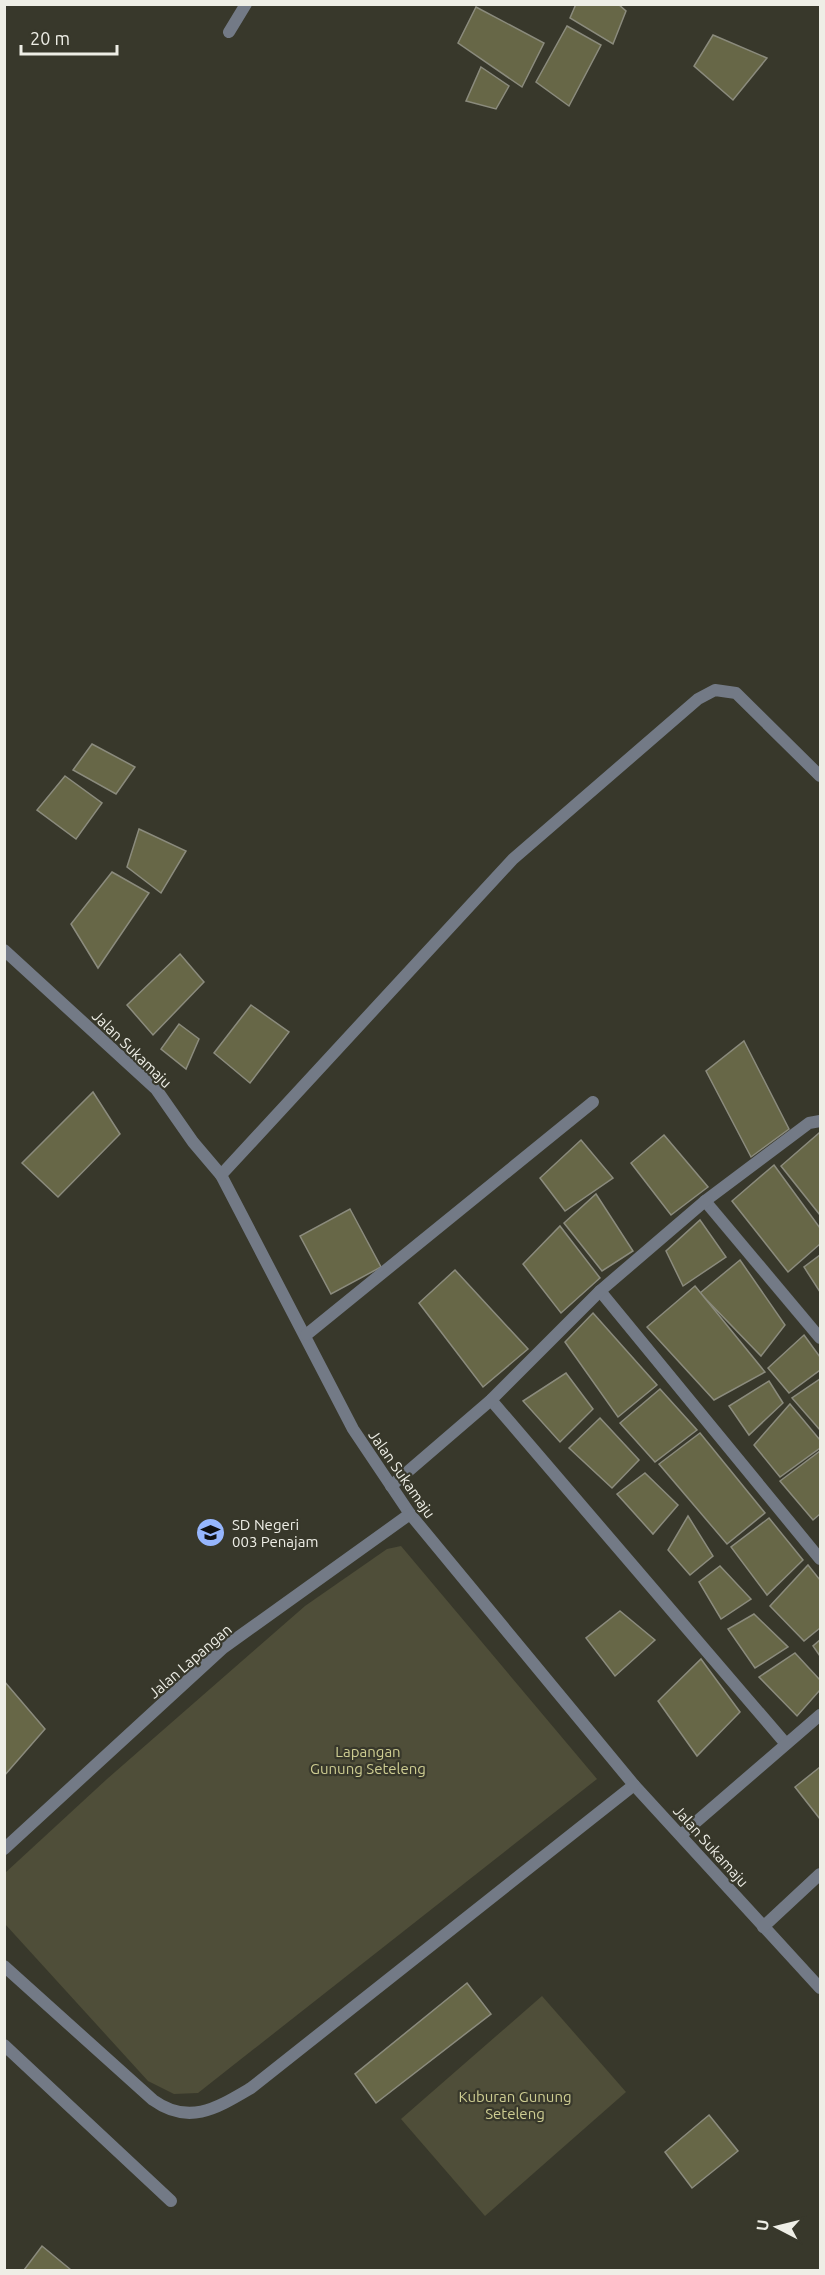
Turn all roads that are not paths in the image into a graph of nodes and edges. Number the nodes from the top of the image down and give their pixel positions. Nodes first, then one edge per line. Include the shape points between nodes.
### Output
1 (246, 4) edge
2 (229, 32) dead end
3 (820, 776) edge
4 (4, 950) edge
5 (593, 1102) dead end
6 (820, 1121) edge
7 (221, 1174) junction
8 (705, 1201) junction
9 (600, 1291) junction
10 (306, 1335) junction
11 (820, 1338) edge
12 (491, 1400) junction
13 (391, 1486) junction
14 (410, 1514) junction
15 (820, 1559) edge
16 (820, 1715) edge
17 (786, 1744) junction
18 (634, 1785) junction
19 (681, 1835) junction
20 (4, 1849) edge
21 (820, 1874) edge
22 (763, 1927) junction
23 (4, 1966) edge
24 (820, 1988) edge
25 (4, 2045) edge
26 (171, 2201) dead end

1 - 2 street
3 - 7 street via 736,693 715,690 698,699 513,859
4 - 7 street, Jalan Sukamaju via 156,1089
5 - 10 street
6 - 8 street via 809,1123
7 - 10 street, Jalan Sukamaju
8 - 9 street
8 - 11 street
9 - 12 street
9 - 15 street
10 - 13 street, Jalan Sukamaju via 353,1429
12 - 13 street
12 - 17 street
13 - 14 street, Jalan Sukamaju
14 - 18 street, Jalan Sukamaju
14 - 20 street, Jalan Lapangan via 223,1648
16 - 17 street
17 - 19 street
18 - 19 street, Jalan Sukamaju
18 - 23 street via 252,2088 202,2112 166,2110
19 - 22 street, Jalan Sukamaju
21 - 22 street
22 - 24 street, Jalan Sukamaju
25 - 26 street

